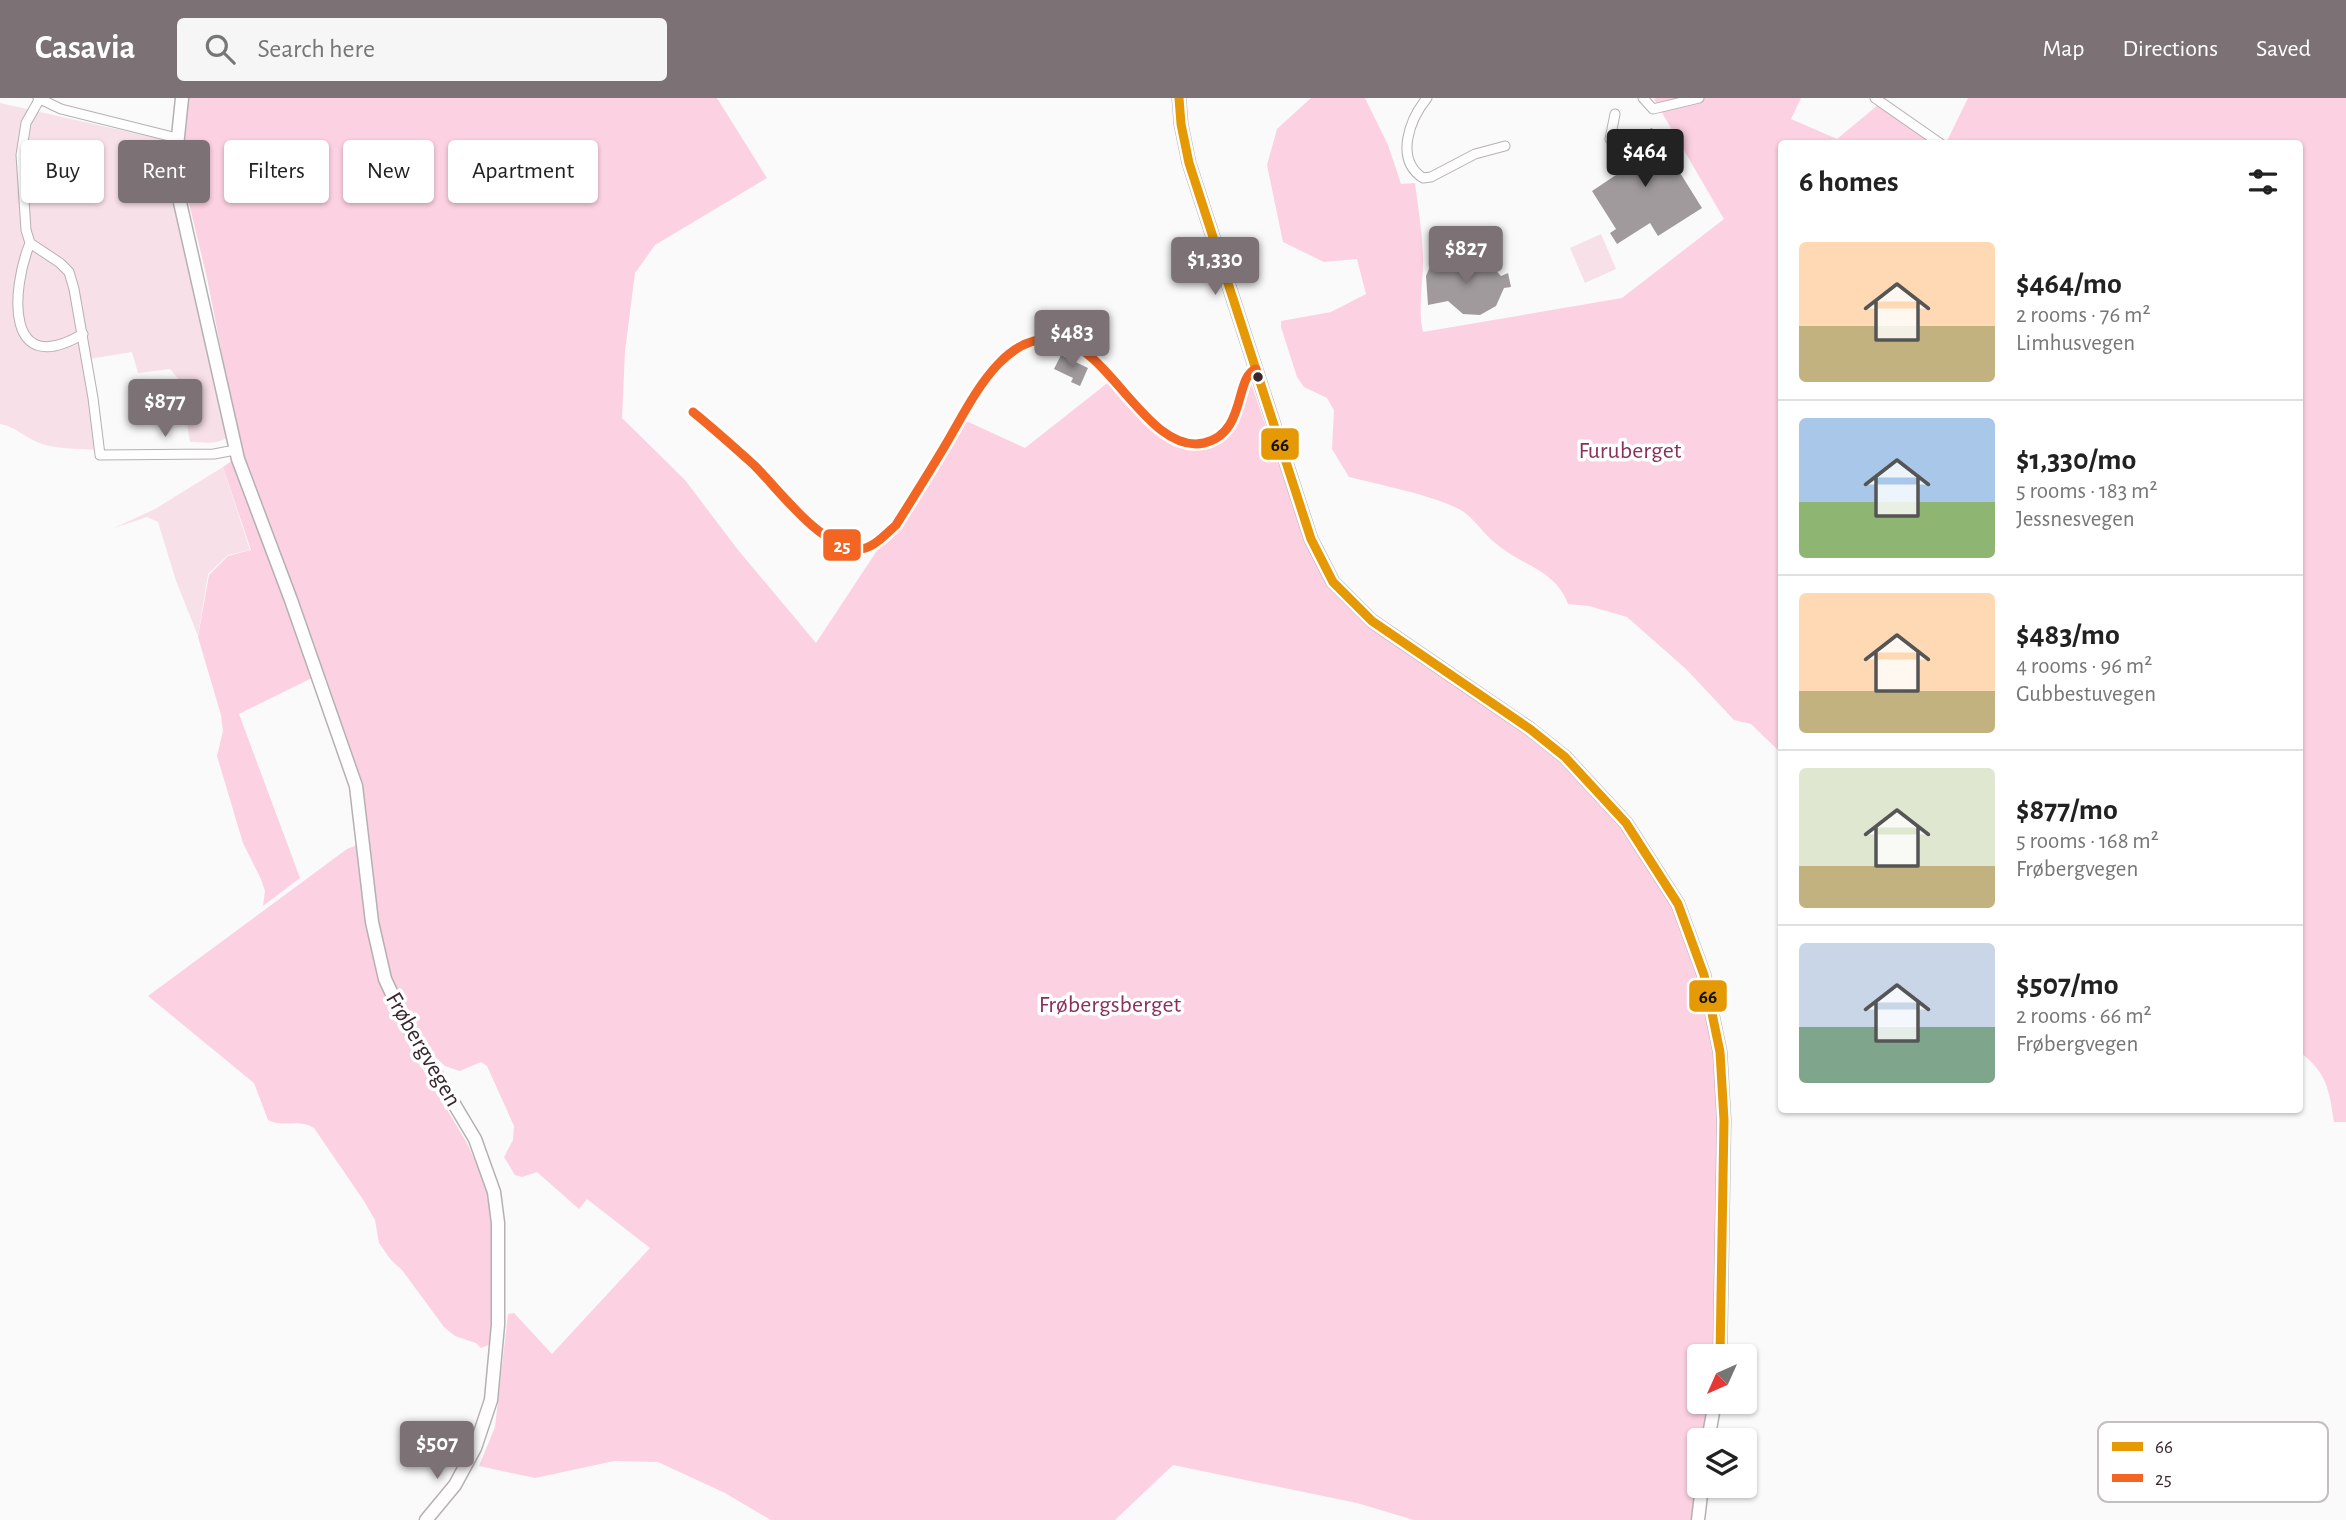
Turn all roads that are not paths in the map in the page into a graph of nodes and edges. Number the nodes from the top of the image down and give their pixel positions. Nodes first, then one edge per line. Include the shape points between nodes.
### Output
1 (182, 98) edge
2 (1179, 98) edge
3 (1433, 98) edge
4 (1643, 98) edge
5 (1699, 98) edge
6 (1875, 98) edge
7 (38, 99) edge
8 (1424, 101) edge
9 (1615, 114) dead end
10 (177, 138) junction
11 (1610, 139) dead end
12 (1935, 140) edge
13 (1505, 146) dead end
14 (30, 243) junction
15 (83, 334) junction
16 (1256, 369) junction
17 (693, 412) dead end
18 (235, 450) junction
19 (1720, 1344) edge
20 (1701, 1498) edge
21 (426, 1520) edge
22 (1698, 1520) edge

1 - 10 main road, Frøbergvegen
2 - 16 main road via 1189,163
3 - 8 street
4 - 5 street via 1653,109
6 - 12 street
7 - 10 street
7 - 14 street via 26,123 21,155
8 - 13 street via 1407,139 1412,168 1423,178
9 - 11 street
10 - 18 main road, Frøbergvegen via 177,189
14 - 15 street via 69,272
14 - 15 street via 19,292 25,337 34,346 48,349
15 - 18 street via 100,455
16 - 17 street via 1247,378 1236,416 1225,431 1193,444 1167,434 1081,351 1062,340 1039,339 1024,345 980,384 896,525 877,543 859,550 820,533
16 - 19 main road via 1311,539 1333,582 1372,621 1564,757 1626,823 1678,904 1704,975 1720,1052 1724,1098
18 - 21 main road, Frøbergvegen via 356,786 372,922 384,979 475,1139 494,1192 499,1325 491,1400 475,1448
20 - 22 main road

